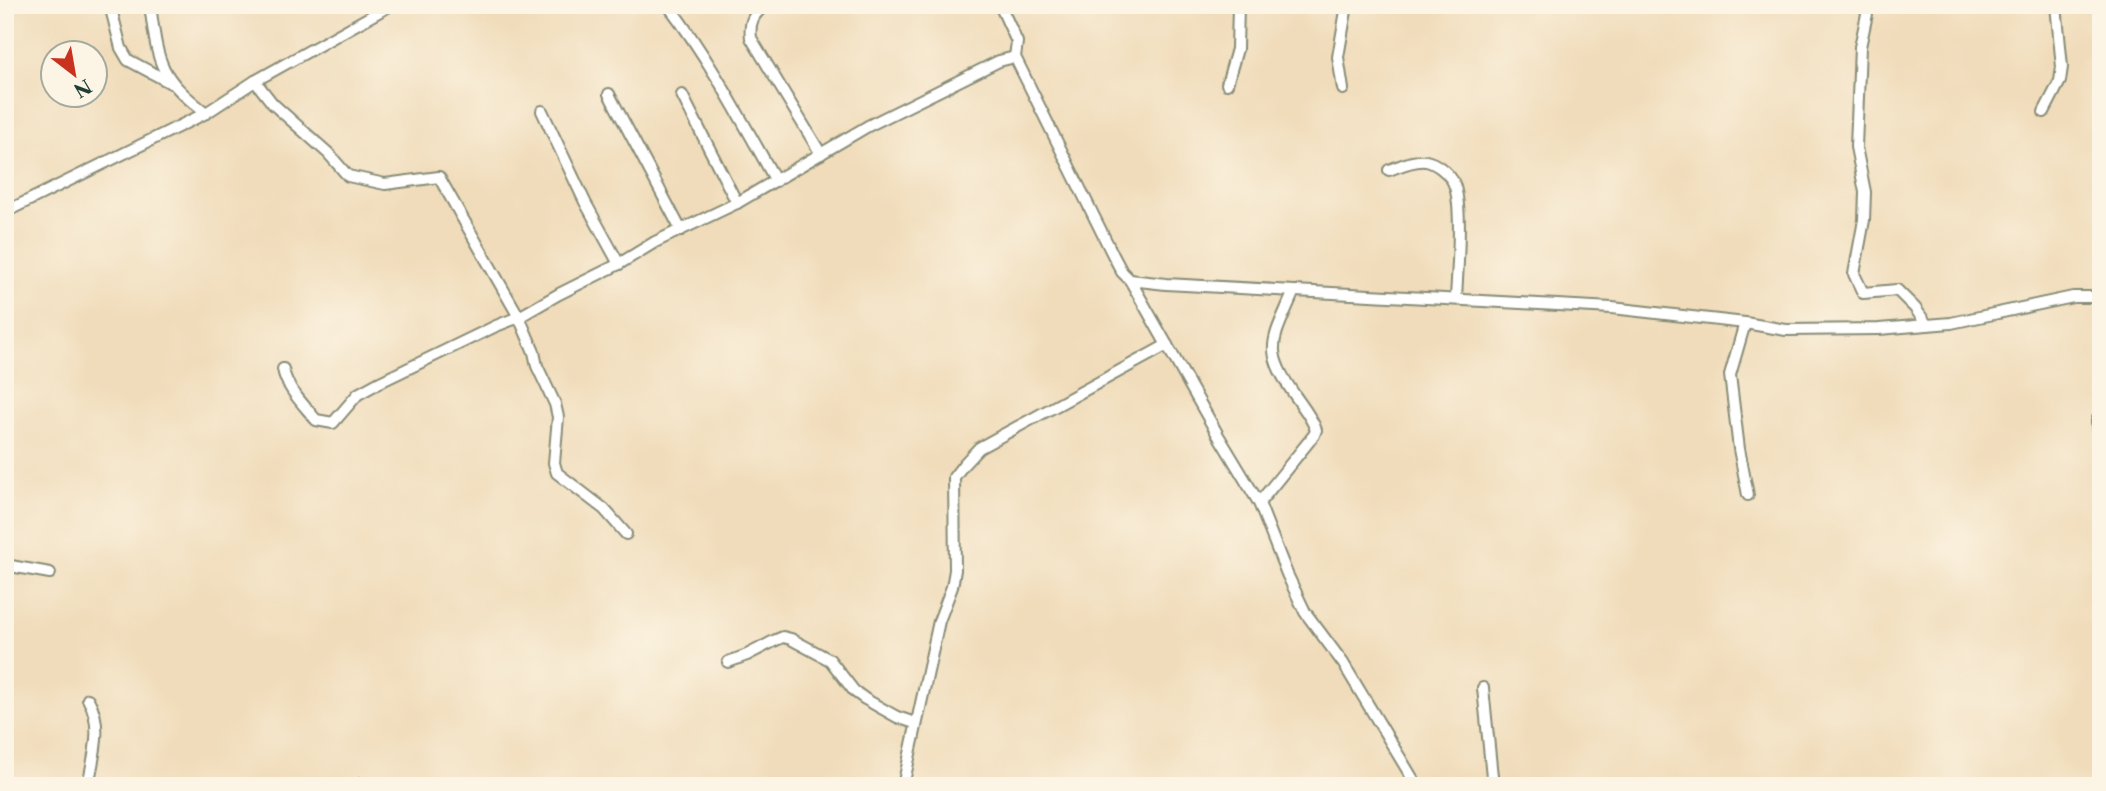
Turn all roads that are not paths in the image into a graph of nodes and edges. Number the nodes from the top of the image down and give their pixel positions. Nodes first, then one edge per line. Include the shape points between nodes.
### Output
1 (110, 5) edge
2 (150, 5) edge
3 (391, 5) edge
4 (668, 5) edge
5 (766, 5) edge
6 (1000, 5) edge
7 (1238, 5) edge
8 (1347, 5) edge
9 (1865, 5) edge
10 (2056, 5) edge
11 (1015, 57) junction
12 (255, 81) junction
13 (173, 84) junction
14 (1227, 84) dead end
15 (1343, 89) dead end
16 (610, 94) dead end
17 (682, 95) dead end
18 (542, 111) dead end
19 (2044, 112) dead end
20 (206, 113) junction
21 (821, 154) junction
22 (1389, 170) dead end
23 (776, 181) junction
24 (737, 203) junction
25 (5, 212) edge
26 (681, 230) junction
27 (619, 264) junction
28 (1130, 280) junction
29 (1294, 292) junction
30 (2101, 297) edge
31 (1457, 299) junction
32 (519, 317) junction
33 (1745, 323) junction
34 (1927, 325) junction
35 (1167, 345) junction
36 (283, 369) dead end
37 (2101, 412) edge
38 (2099, 445) dead end
39 (1748, 495) dead end
40 (1259, 503) junction
41 (626, 534) dead end
42 (5, 565) edge
43 (50, 573) dead end
44 (728, 662) dead end
45 (1483, 688) dead end
46 (88, 699) dead end
47 (915, 723) junction
48 (88, 786) edge
49 (903, 786) edge
50 (1417, 786) edge
51 (1493, 786) edge

1 - 13 street via 128,60
2 - 13 street via 159,56
3 - 12 street
4 - 23 street via 719,81
5 - 21 street via 755,13 751,38
6 - 11 street via 1017,42
7 - 14 street via 1237,49
8 - 15 street via 1338,57
9 - 34 street via 1856,147 1866,192 1854,274 1863,293 1896,290
10 - 19 street via 2062,68
11 - 21 street via 999,61
11 - 28 street via 1113,256
12 - 20 street
12 - 32 street via 348,176 385,184 439,177
13 - 20 street
16 - 26 street
17 - 24 street
18 - 27 street
20 - 25 street
21 - 23 street
22 - 31 street via 1426,161 1453,181 1458,198
23 - 24 street
24 - 26 street
26 - 27 street
27 - 32 street
28 - 29 street
28 - 35 street
29 - 31 street
29 - 40 street via 1274,338 1274,360 1316,430
30 - 34 street via 2073,297
31 - 33 street via 1612,308
32 - 36 street via 358,394 333,423 316,420 293,391
32 - 41 street via 555,404 557,473 604,509
33 - 34 street via 1786,330
33 - 39 street via 1730,375
35 - 40 street
35 - 47 street via 979,448 954,477 955,570
37 - 38 street
40 - 50 street via 1305,612 1343,663
42 - 43 street
44 - 47 street via 775,640 791,639 830,660 864,699
45 - 51 street
46 - 48 street via 97,730
47 - 49 street

